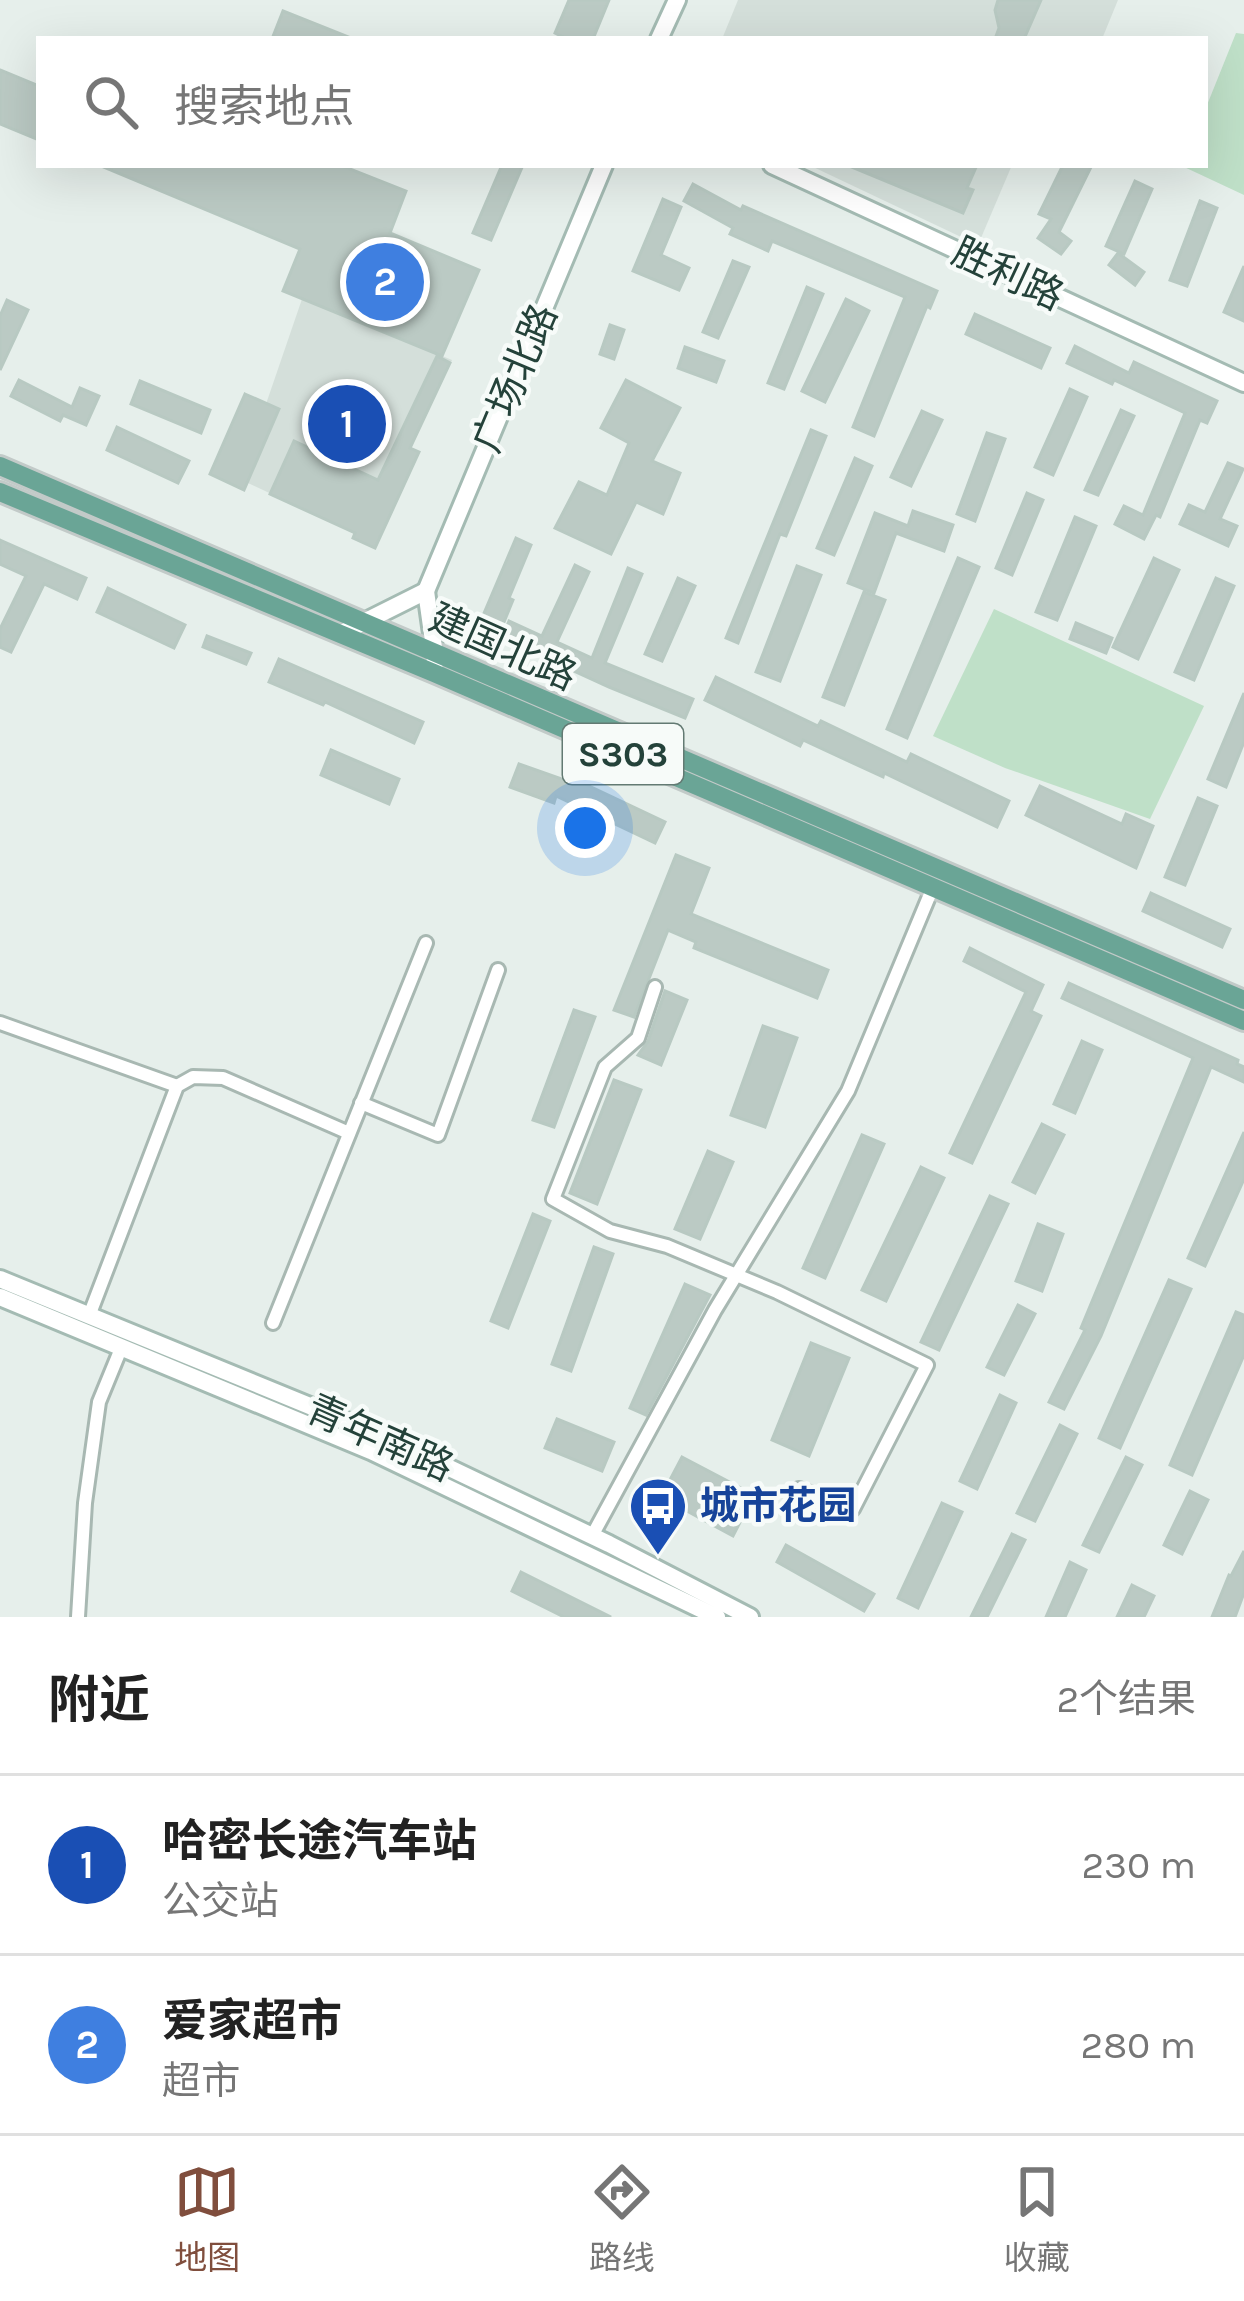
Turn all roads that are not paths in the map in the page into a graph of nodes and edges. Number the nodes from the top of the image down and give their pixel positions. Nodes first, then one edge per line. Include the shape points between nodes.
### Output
1 (677, 0) edge
2 (660, 36) edge
3 (603, 168) edge
4 (778, 168) edge
5 (1244, 383) edge
6 (0, 466) edge
7 (0, 492) edge
8 (426, 591) junction
9 (365, 621) junction
10 (340, 634) junction
11 (434, 664) junction
12 (933, 887) junction
13 (426, 943) dead end
14 (498, 970) dead end
15 (656, 987) dead end
16 (1244, 1000) edge
17 (1244, 1021) edge
18 (0, 1023) edge
19 (177, 1086) junction
20 (361, 1103) junction
21 (350, 1132) junction
22 (737, 1275) junction
23 (0, 1279) edge
24 (0, 1297) edge
25 (89, 1316) junction
26 (273, 1323) dead end
27 (122, 1346) junction
28 (799, 1489) dead end
29 (592, 1536) junction
30 (78, 1617) edge
31 (717, 1617) edge
32 (750, 1617) edge

1 - 2 street
3 - 8 street, 广场北路
4 - 5 street, 胜利路
6 - 9 main road, 建国北路
7 - 10 main road, 建国北路 / S303
8 - 9 street
8 - 11 street
9 - 10 street
9 - 11 main road, 建国北路
10 - 11 main road, 建国北路 / S303
11 - 12 main road, 建国北路 / S303
11 - 16 main road, 建国北路
12 - 17 main road, 建国北路 / S303
12 - 22 street via 848,1091
13 - 20 street
14 - 20 street via 438,1135
15 - 22 street via 638,1037 604,1067 553,1199 610,1231
18 - 19 street
19 - 21 street via 193,1077 223,1078
19 - 25 street
20 - 21 street
21 - 26 street
22 - 28 street via 927,1365 853,1509
22 - 29 street
23 - 25 street, 青年南路
24 - 27 street
25 - 29 street, 青年南路 via 378,1434
27 - 30 street via 99,1402
27 - 31 street via 371,1451
29 - 32 street, 青年南路

